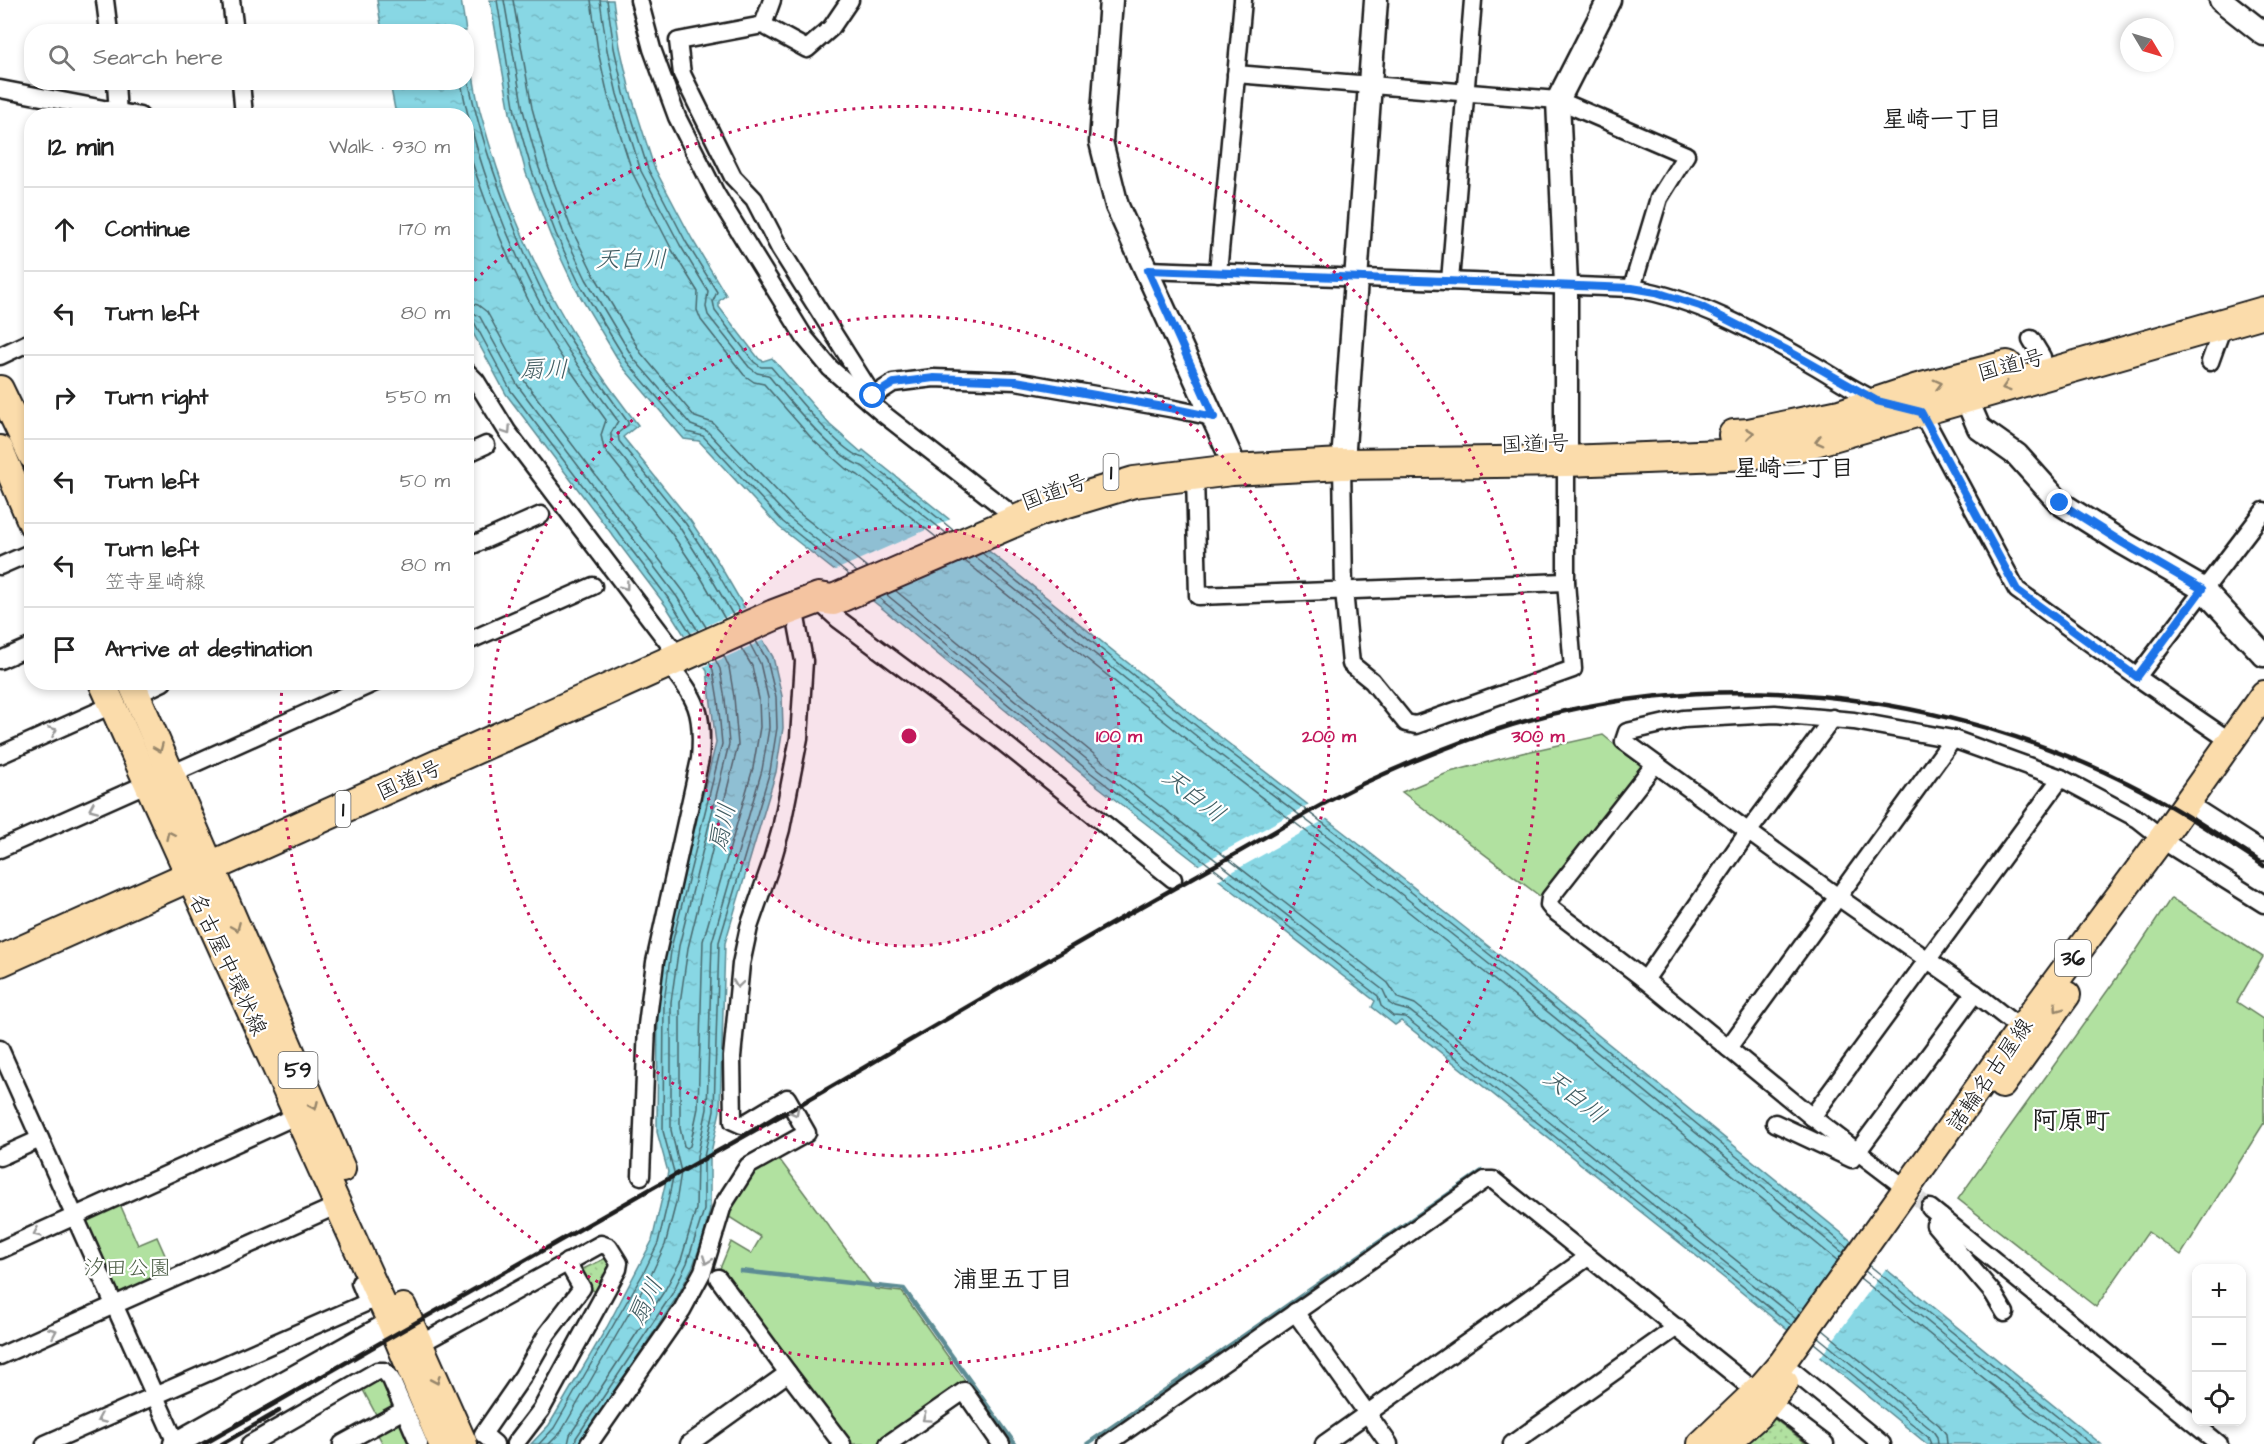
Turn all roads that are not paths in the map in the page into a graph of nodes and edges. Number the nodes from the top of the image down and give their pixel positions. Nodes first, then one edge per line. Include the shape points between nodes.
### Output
1 (105, 0) edge
2 (231, 0) edge
3 (639, 0) edge
4 (772, 0) edge
5 (850, 0) edge
6 (1111, 0) edge
7 (1243, 0) edge
8 (1376, 0) edge
9 (1473, 0) edge
10 (1609, 0) edge
11 (2221, 0) edge
12 (108, 24) edge
13 (234, 24) edge
14 (763, 25) junction
15 (2264, 34) edge
16 (1236, 74) junction
17 (1370, 84) junction
18 (0, 89) edge
19 (117, 90) edge
20 (242, 90) edge
21 (1466, 92) junction
22 (1558, 100) junction
23 (90, 108) edge
24 (118, 108) edge
25 (243, 108) edge
26 (1148, 270) junction
27 (1218, 273) junction
28 (1356, 278) junction
29 (1450, 281) junction
30 (1566, 285) junction
31 (1632, 288) junction
32 (2264, 292) edge
33 (2264, 312) edge
34 (2224, 323) junction
35 (24, 345) edge
36 (0, 356) edge
37 (2210, 362) dead end
38 (474, 379) edge
39 (0, 389) edge
40 (1966, 398) junction
41 (871, 399) junction
42 (1877, 401) junction
43 (1921, 412) junction
44 (1214, 417) junction
45 (24, 437) edge
46 (486, 445) dead end
47 (474, 450) edge
48 (1566, 452) junction
49 (1343, 456) junction
50 (2, 457) edge
51 (1231, 462) junction
52 (1195, 475) junction
53 (24, 506) edge
54 (2264, 511) edge
55 (1005, 514) junction
56 (541, 515) dead end
57 (474, 544) edge
58 (24, 556) edge
59 (0, 566) edge
60 (1566, 582) junction
61 (593, 586) dead end
62 (2202, 589) junction
63 (1344, 590) junction
64 (809, 602) junction
65 (474, 638) edge
66 (24, 650) edge
67 (2264, 655) edge
68 (677, 658) junction
69 (0, 660) edge
70 (2137, 677) junction
71 (133, 690) edge
72 (358, 690) edge
73 (107, 694) edge
74 (2264, 694) edge
75 (1833, 718) junction
76 (2264, 723) edge
77 (1953, 739) junction
78 (2230, 741) junction
79 (0, 755) edge
80 (1655, 764) junction
81 (171, 774) junction
82 (2061, 778) junction
83 (146, 784) junction
84 (2200, 811) junction
85 (1748, 832) junction
86 (2168, 843) junction
87 (0, 849) edge
88 (2264, 852) edge
89 (201, 872) junction
90 (1173, 879) dead end
91 (1838, 897) junction
92 (2264, 904) edge
93 (1928, 960) junction
94 (0, 961) edge
95 (1645, 980) junction
96 (1975, 993) junction
97 (2028, 1034) junction
98 (1728, 1048) junction
99 (0, 1049) edge
100 (4, 1068) edge
101 (1812, 1117) junction
102 (292, 1118) junction
103 (1775, 1123) dead end
104 (40, 1139) junction
105 (1857, 1152) junction
106 (0, 1157) edge
107 (641, 1176) dead end
108 (1896, 1181) tunnel mouth
109 (327, 1210) junction
110 (75, 1216) junction
111 (0, 1250) edge
112 (1588, 1257) junction
113 (567, 1262) junction
114 (718, 1278) dead end
115 (114, 1305) junction
116 (1295, 1312) junction
117 (2005, 1313) dead end
118 (391, 1323) junction
119 (1677, 1327) junction
120 (420, 1344) junction
121 (0, 1356) edge
122 (1792, 1366) junction
123 (788, 1373) junction
124 (1745, 1383) dead end
125 (154, 1396) junction
126 (404, 1410) junction
127 (1780, 1410) dead end
128 (1367, 1414) junction
129 (45, 1444) edge
130 (175, 1444) edge
131 (250, 1444) edge
132 (342, 1444) edge
133 (419, 1444) edge
134 (442, 1444) edge
135 (464, 1444) edge
136 (495, 1444) edge
137 (515, 1444) edge
138 (589, 1444) edge
139 (689, 1444) edge
140 (842, 1444) edge
141 (888, 1444) edge
142 (1001, 1444) edge
143 (1107, 1444) edge
144 (1324, 1444) edge
145 (1389, 1444) edge
146 (1512, 1444) edge
147 (1701, 1444) edge
148 (1726, 1444) edge
149 (1825, 1444) edge
150 (1882, 1444) edge
151 (2219, 1444) edge

1 - 12 street
2 - 13 street
3 - 41 street via 677,117 716,194 805,338 830,368
4 - 14 street
5 - 14 street via 831,28 807,49
6 - 26 street via 1101,142 1117,206
7 - 16 street
8 - 17 street
9 - 21 street
10 - 22 street
11 - 15 street
14 - 41 street via 678,41 682,74 733,177 754,199
16 - 17 street
16 - 27 street
17 - 21 street
17 - 28 street
18 - 23 street
19 - 24 street
20 - 25 street
21 - 22 street
21 - 29 street
22 - 30 street
22 - 31 street via 1686,154 1659,198
26 - 27 street
26 - 44 street
27 - 28 street
28 - 29 street
28 - 49 street
29 - 30 street
30 - 31 street
30 - 48 street
31 - 42 street via 1700,306
42 -> 32 highway, 国道1号 / 1 via 2036,348
33 - 34 highway, 国道1号 / 1
34 - 37 street
34 -> 40 highway, 国道1号 / 1
35 - 36 street
38 -> 68 street via 507,431
39 - 45 main road
40 - 43 highway, 国道1号 / 1
40 - 62 street via 1979,428 2017,455 2060,503
41 - 44 street via 894,383 934,378 1016,381
41 - 55 street
42 - 43 street
48 -> 42 highway, 国道1号 / 1 via 1749,434 1840,415
43 -> 48 highway, 国道1号 / 1 via 1794,447 1750,454
43 - 70 street via 2017,590
44 - 51 street
46 - 47 street
48 - 49 highway, 国道1号 / 1
48 - 60 street
49 - 51 highway, 国道1号 / 1
49 - 63 street
50 - 53 main road
51 - 52 highway, 国道1号 / 1
51 - 55 highway, 国道1号 / 1 via 1133,467 1034,495
52 - 55 highway, 国道1号 / 1 via 1134,482
52 - 63 street via 1198,596
54 - 62 street
55 - 64 highway, 国道1号 / 1
56 - 57 street
58 - 59 street
60 - 63 street
60 - 63 street via 1573,669 1416,725 1406,723 1372,681 1352,664
61 - 65 street
62 - 67 street
62 - 70 street
64 - 68 highway, 国道1号 / 1
64 - 90 street via 838,619 995,736
64 -> 138 street via 799,738 781,829 741,964 732,1058 733,1121 742,1125 787,1098 807,1133 748,1166 723,1205 703,1271 669,1329
66 - 69 street
68 - 89 highway, 国道1号 / 1
68 - 107 street via 699,711 700,759 655,962 647,1025
70 - 78 street
71 -> 81 main road, 名古屋中環状線 / 59
72 - 81 street
79 -> 73 street
73 - 83 main road, 名古屋中環状線 / 59
74 - 78 main road, 諸輪名古屋線 / 36
75 - 77 street
75 - 80 street via 1775,714 1683,719 1627,732 1624,741
75 - 85 street
76 - 84 main road, 諸輪名古屋線 / 36
77 - 82 street
77 - 91 street
78 - 86 main road, 諸輪名古屋線 / 36
80 - 85 street
80 - 95 street via 1550,898 1549,905
81 - 89 main road, 名古屋中環状線 / 59
82 - 86 street via 2138,819
82 - 93 street
83 -> 87 street
89 -> 83 main road, 名古屋中環状線 / 59
84 - 86 main road, 諸輪名古屋線 / 36
84 - 88 street
85 - 91 street
85 - 95 street
86 - 92 street
86 - 97 main road, 諸輪名古屋線 / 36
89 - 94 highway, 国道1号 / 1
89 - 102 main road, 名古屋中環状線 / 59
89 -> 120 main road, 名古屋中環状線 / 59 via 279,1028
91 - 93 street
91 - 98 street
93 - 96 street
93 - 101 street
95 - 98 street
96 - 97 street
96 - 105 street
97 - 122 main road, 諸輪名古屋線 / 36
98 - 101 street
99 - 100 street
100 - 104 street
101 - 105 street
102 - 109 street
102 - 110 street
102 - 118 main road, 名古屋中環状線 / 59
103 - 105 street via 1852,1159
104 - 106 street
104 - 110 street
105 - 108 street
109 - 115 street
109 - 125 street via 368,1302
110 -> 111 street
110 - 115 street
112 - 116 street via 1493,1180 1485,1180
112 - 119 street
112 - 128 street
113 - 120 street
113 - 136 street via 582,1288 547,1334 483,1434
113 - 137 street via 601,1244 609,1247 619,1263 541,1410
114 - 123 street
121 -> 115 street
115 - 125 street
116 - 128 street
116 - 143 street
117 - 151 street via 1993,1293 1935,1225 1936,1212
118 - 130 street
118 - 134 main road, 名古屋中環状線 / 59
119 - 124 street
119 - 146 street
120 -> 135 main road, 名古屋中環状線 / 59
122 - 147 main road, 諸輪名古屋線 / 36 via 1763,1385
122 - 148 main road, 諸輪名古屋線 / 36 via 1761,1413
122 - 150 street
123 - 139 street
123 - 140 street
125 -> 129 street
125 - 130 street
126 - 131 street via 388,1374 378,1371
126 - 132 street
126 - 133 street
127 - 149 street
128 - 144 street
128 - 145 street
142 -> 141 street via 964,1391

